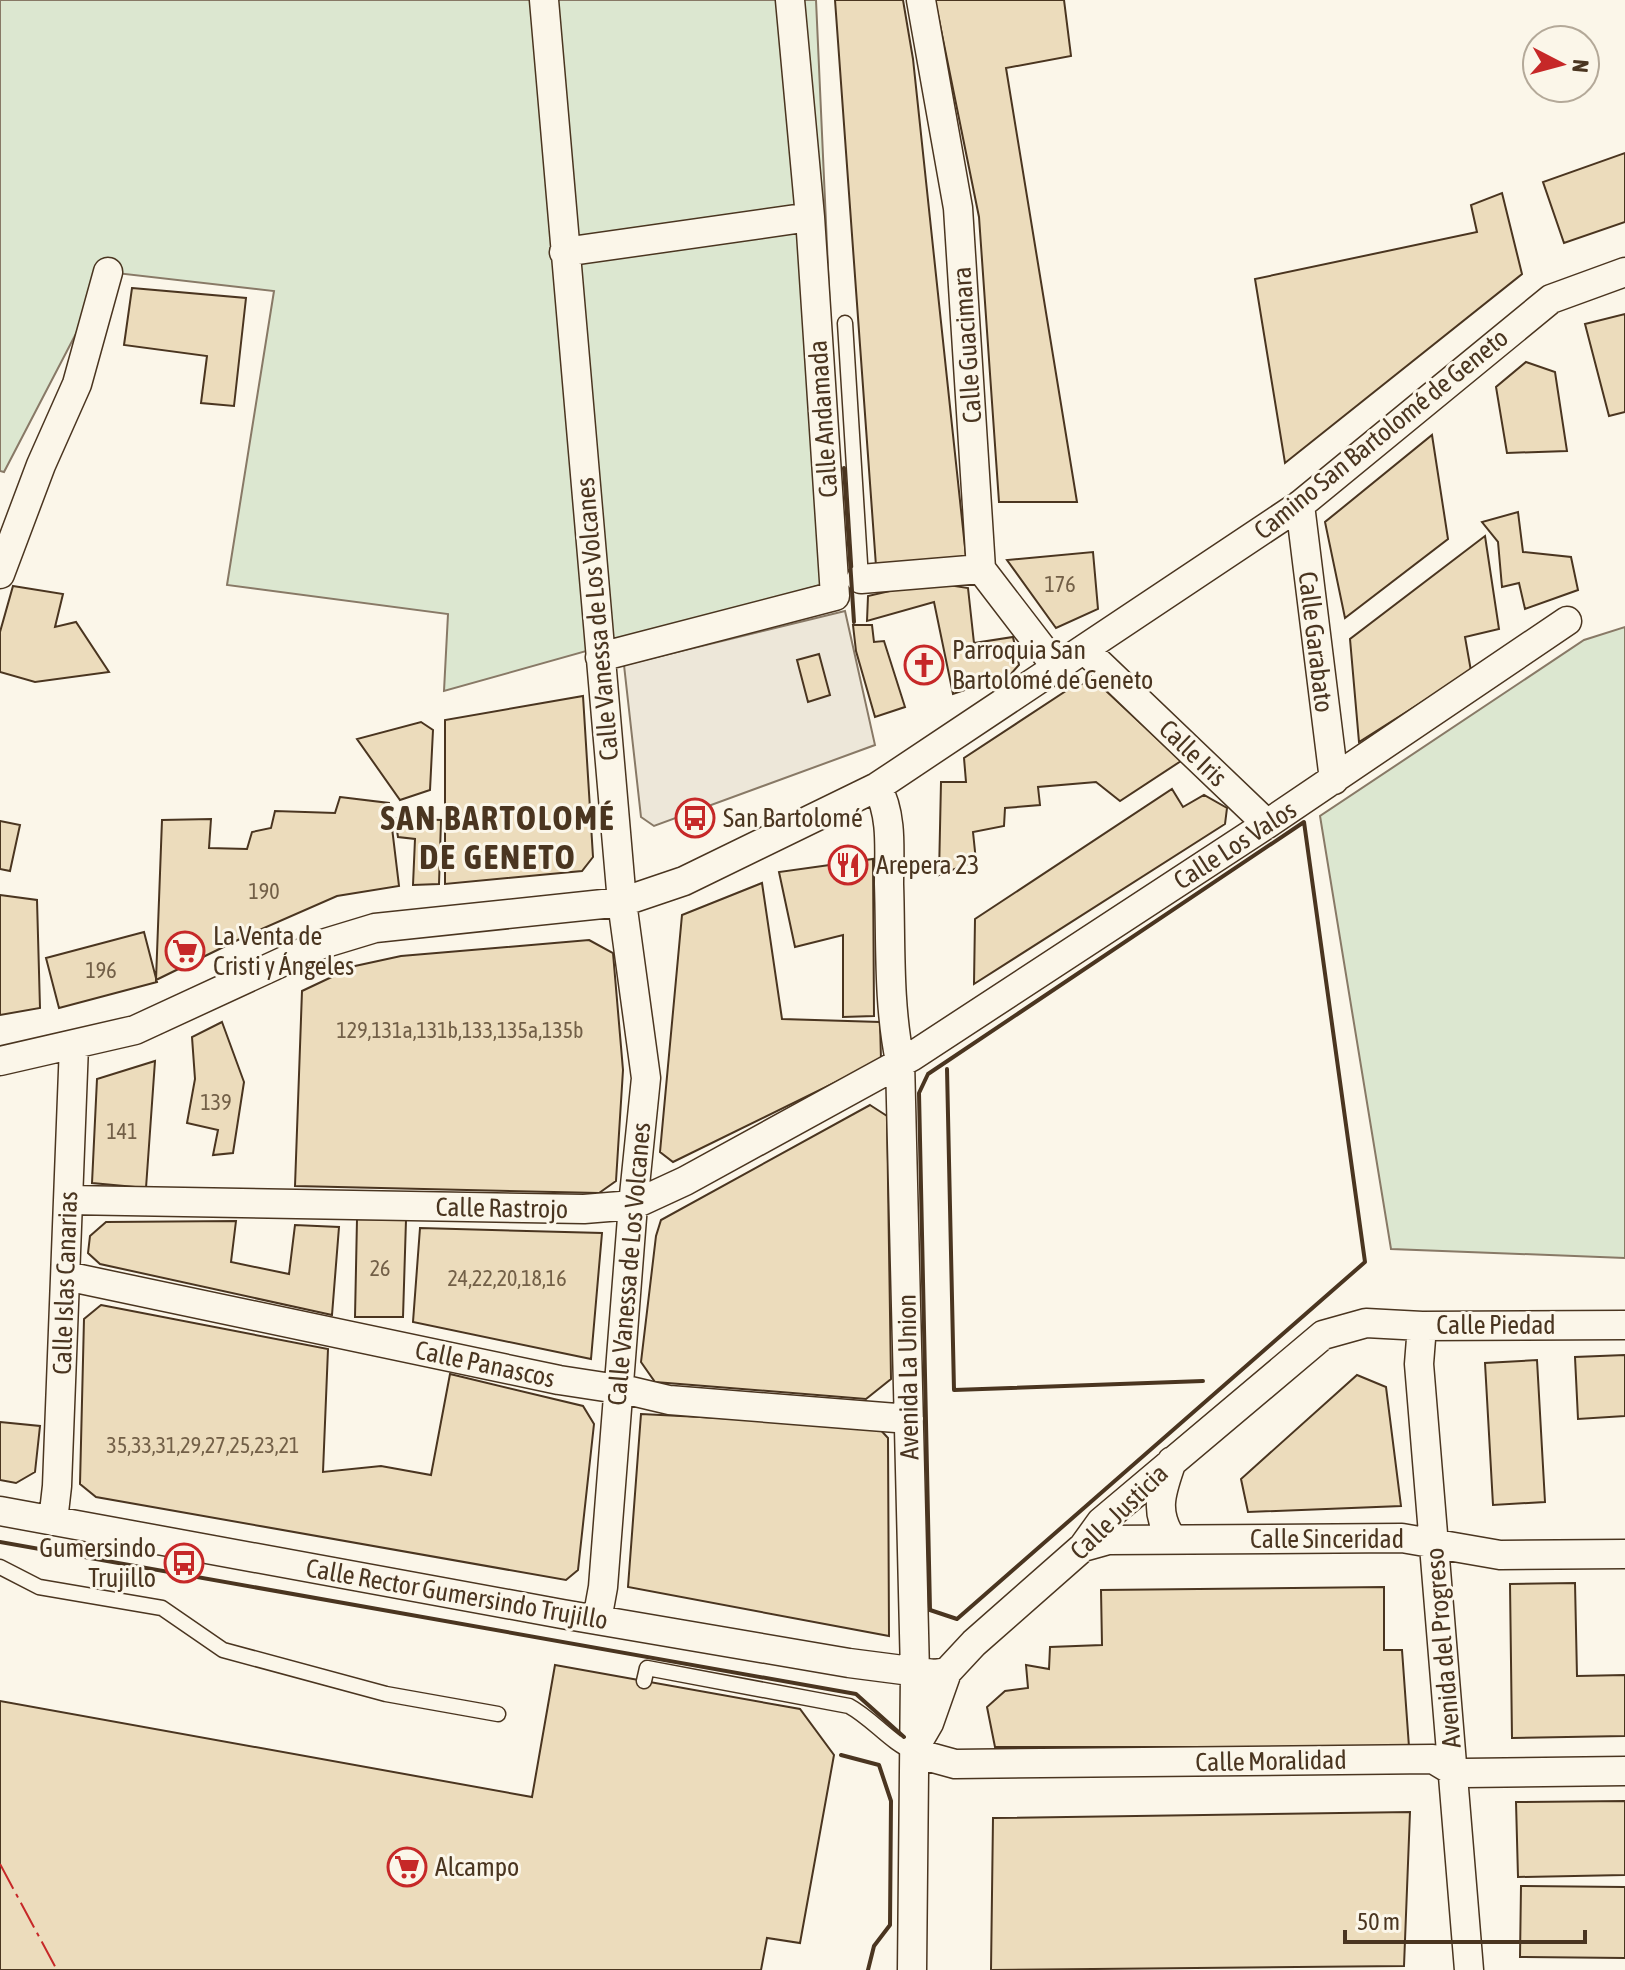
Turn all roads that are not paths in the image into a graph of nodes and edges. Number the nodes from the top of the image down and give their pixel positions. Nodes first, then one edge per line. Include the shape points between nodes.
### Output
1 (544, 0) edge
2 (790, 0) edge
3 (921, 0) edge
4 (810, 217) junction
5 (564, 252) junction
6 (108, 272) dead end
7 (1625, 272) edge
8 (845, 323) dead end
9 (1300, 505) junction
10 (981, 569) junction
11 (0, 574) edge
12 (861, 579) joint
13 (1567, 621) dead end
14 (1084, 649) junction
15 (600, 657) junction
16 (1057, 668) junction
17 (1334, 780) junction
18 (877, 787) junction
19 (1267, 824) junction
20 (622, 902) junction
21 (74, 1045) junction
22 (0, 1061) edge
23 (900, 1061) junction
24 (68, 1200) junction
25 (633, 1205) junction
26 (66, 1276) junction
27 (1366, 1323) joint
28 (1625, 1325) edge
29 (1422, 1326) junction
30 (619, 1390) junction
31 (909, 1419) junction
32 (1173, 1460) junction
33 (0, 1511) edge
34 (53, 1521) junction
35 (1172, 1539) junction
36 (1435, 1544) junction
37 (1083, 1547) junction
38 (1625, 1554) edge
39 (0, 1567) edge
40 (597, 1620) junction
41 (914, 1631) junction
42 (974, 1643) junction
43 (947, 1672) junction
44 (915, 1673) junction
45 (644, 1681) dead end
46 (498, 1714) dead end
47 (915, 1750) junction
48 (1453, 1771) junction
49 (1625, 1771) edge
50 (912, 1970) edge
51 (1469, 1970) edge

1 - 5 street, Calle Vanessa de Los Volcanes
2 - 4 street, Calle Andamada
3 - 10 street, Calle Guacimara via 958,208
4 - 5 street
4 - 15 street, Calle Andamada via 835,596
5 - 15 street, Calle Vanessa de Los Volcanes
6 - 11 street via 77,384
7 - 9 street, Camino San Bartolomé de Geneto via 1551,299
8 - 12 lane
9 - 14 street, Camino San Bartolomé de Geneto
9 - 17 street, Calle Garabato
10 - 12 street
10 - 16 street
13 - 17 street, Calle Los Valos
14 - 16 street, Camino San Bartolomé de Geneto
14 - 19 street, Calle Iris
15 - 20 street, Calle Vanessa de Los Volcanes
16 - 18 street, Camino San Bartolomé de Geneto
17 - 19 street, Calle Los Valos
18 - 20 street, Camino San Bartolomé de Geneto via 684,881
18 - 23 street, Avenida La Union via 885,800 888,833 893,1027
19 - 23 street, Calle Los Valos
20 - 21 street, Camino San Bartolomé de Geneto via 375,928 319,945 135,1030
20 - 25 street, Calle Vanessa de Los Volcanes via 646,1078
21 - 22 street, Camino San Bartolomé de Geneto
21 - 24 street, Calle Islas Canarias
23 - 25 street, Calle Rastrojo
23 - 31 street, Avenida La Union
24 - 25 street, Calle Rastrojo via 584,1209
24 - 26 street, Calle Islas Canarias
25 - 30 street, Calle Vanessa de Los Volcanes
26 - 30 street, Calle Panascos
26 - 34 street, Calle Islas Canarias
27 - 29 street, Calle Piedad
27 - 32 street, Calle Justicia via 1323,1335
28 - 29 street, Calle Piedad
29 - 36 street, Avenida del Progreso via 1419,1364
30 - 31 street, Calle Panascos via 669,1400
30 - 40 street, Calle Vanessa de Los Volcanes
31 - 41 street, Avenida La Union
32 - 35 street via 1159,1498 1163,1525
32 - 37 street, Calle Justicia via 1101,1522
33 - 34 street, Calle Rector Gumersindo Trujillo
34 - 40 street, Calle Rector Gumersindo Trujillo
35 - 36 street, Calle Sinceridad via 1402,1538
35 - 37 street, Calle Sinceridad via 1108,1540
36 - 38 street, Calle Sinceridad via 1500,1555
36 - 48 street, Avenida del Progreso
37 - 42 street, Calle Justicia
39 - 46 lane via 39,1587 162,1608 223,1650 386,1694
40 - 44 street, Calle Rector Gumersindo Trujillo
41 - 42 street via 925,1642 947,1650
41 - 44 street, Avenida La Union
42 - 43 street, Calle Justicia
43 - 44 street
43 - 47 street
44 - 47 street, Avenida La Union
45 - 47 lane via 647,1668 849,1706 902,1748
47 - 48 street, Calle Moralidad via 955,1764 1433,1759
47 - 50 street, Avenida La Union
48 - 49 street, Calle Moralidad
48 - 51 street, Avenida del Progreso

